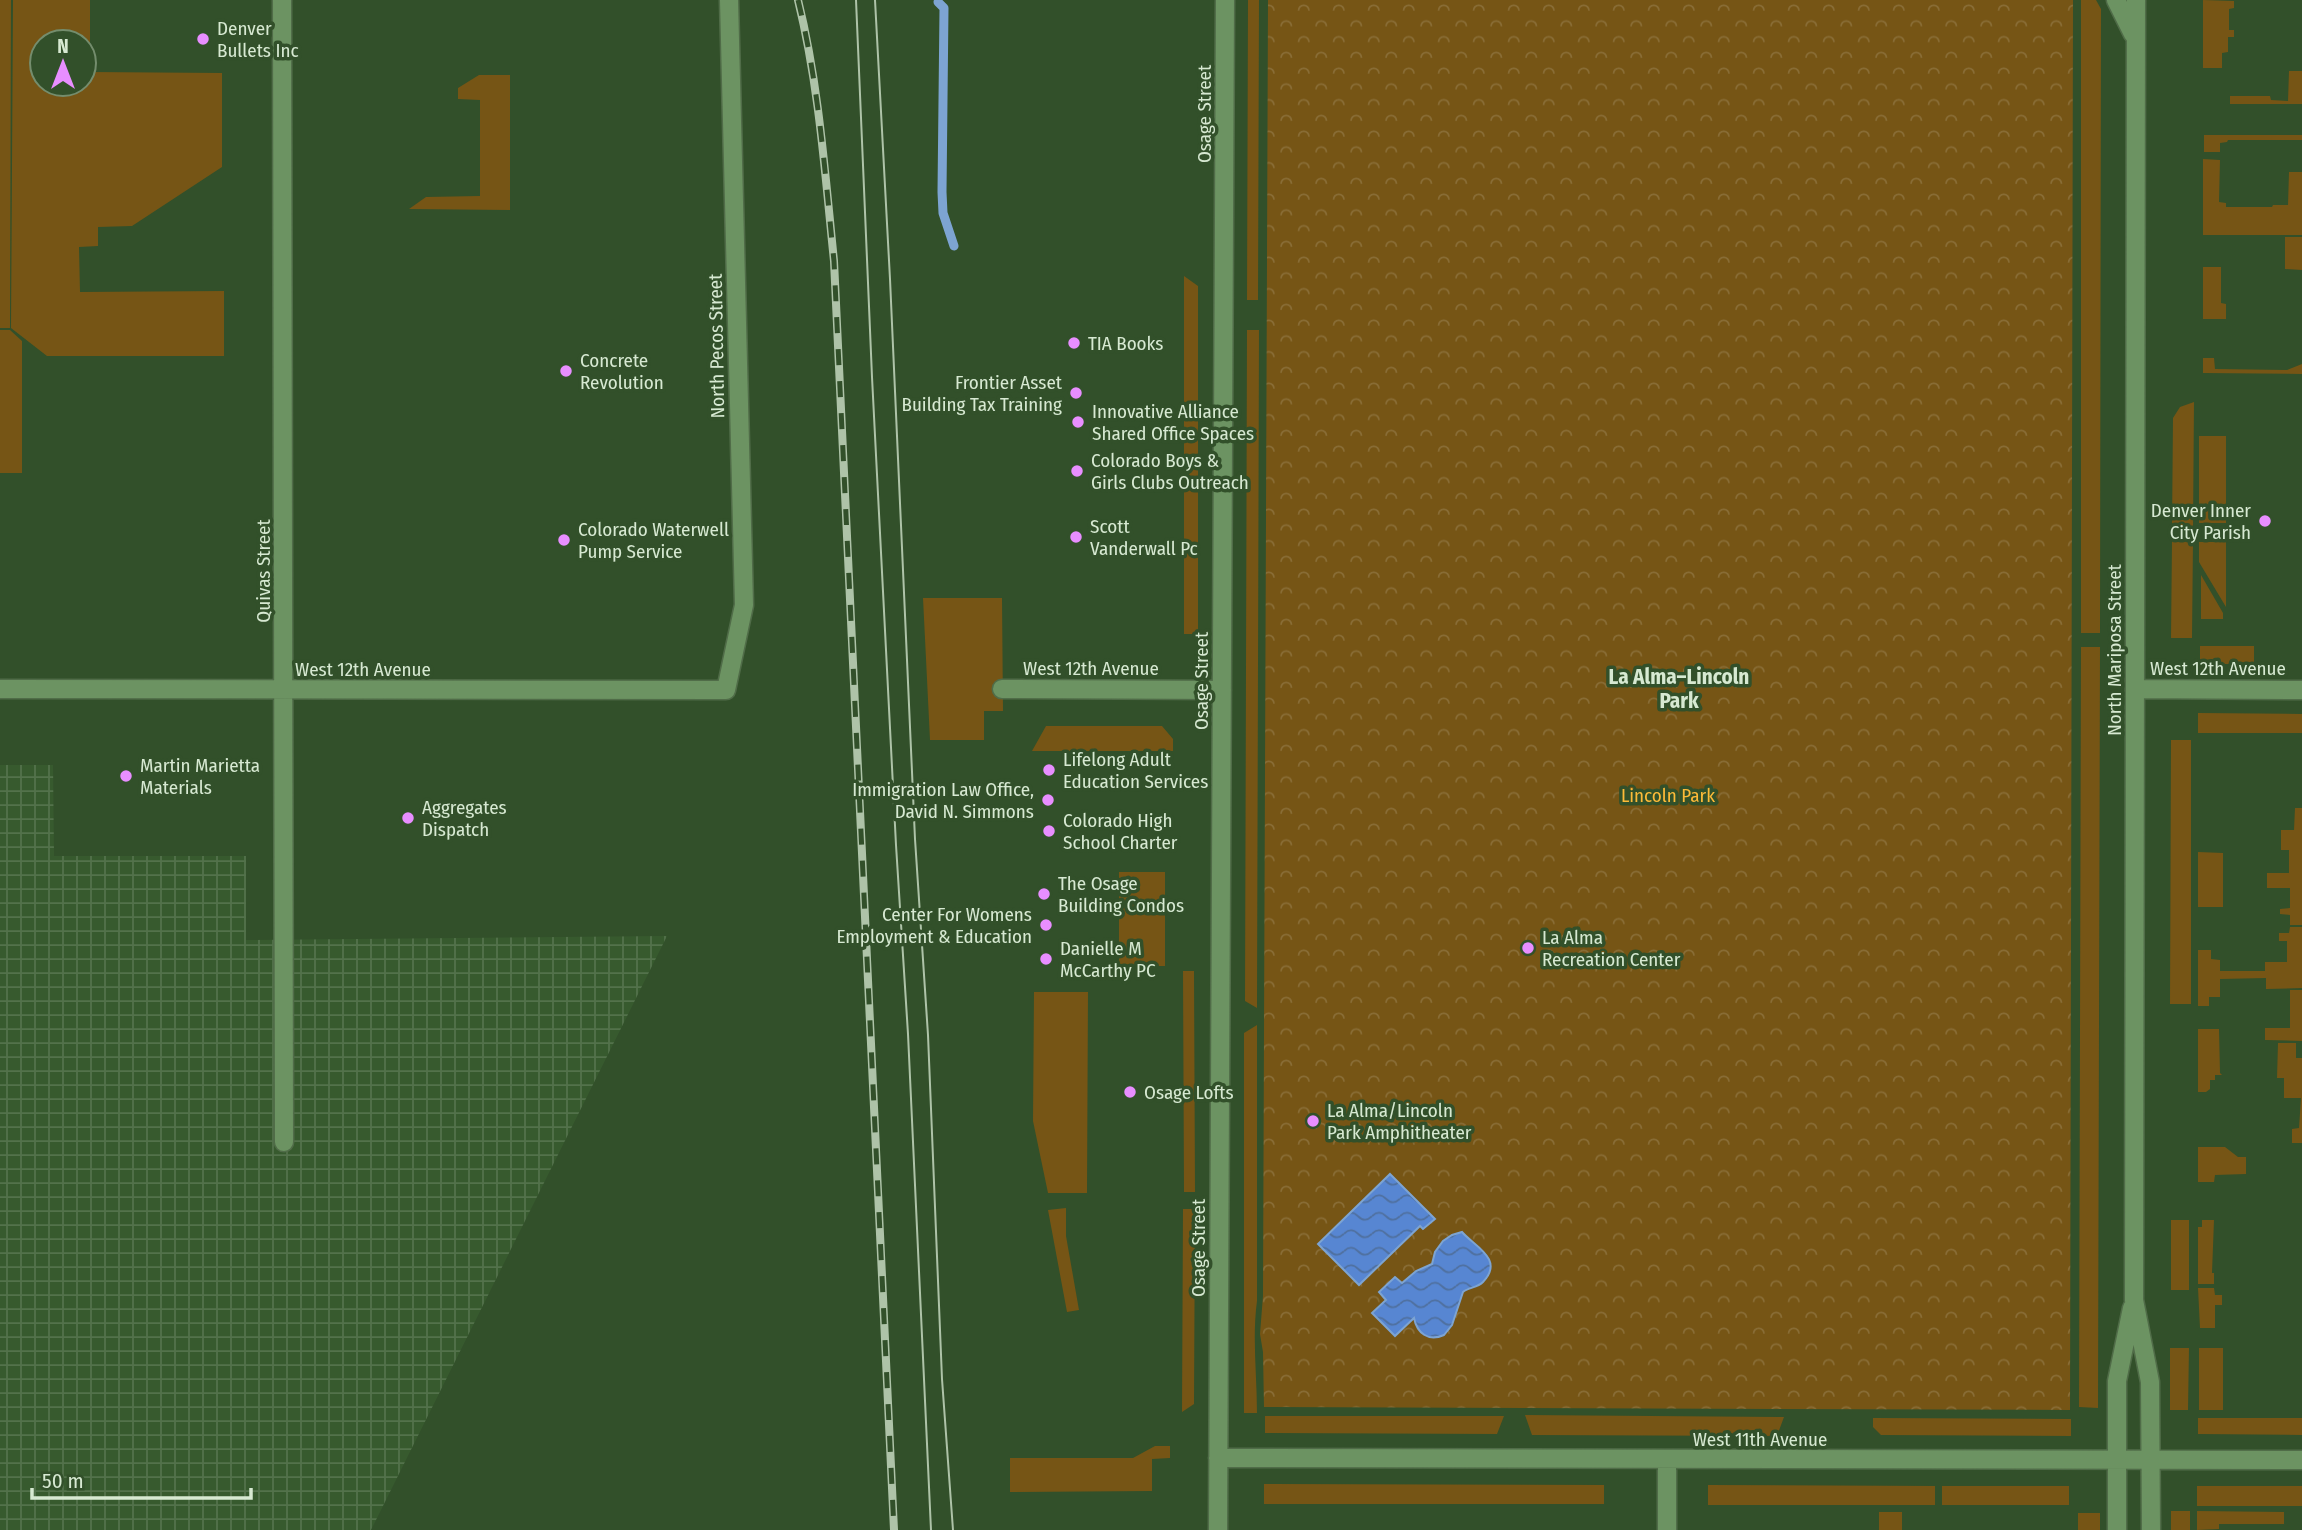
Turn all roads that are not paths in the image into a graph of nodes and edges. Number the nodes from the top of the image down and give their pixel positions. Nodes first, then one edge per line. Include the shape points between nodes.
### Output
1 (282, 0) edge
2 (729, 0) edge
3 (1225, 0) edge
4 (2116, 0) edge
5 (2136, 0) edge
6 (2136, 52) junction
7 (0, 689) edge
8 (1002, 689) dead end
9 (2135, 689) junction
10 (284, 690) junction
11 (726, 690) joint
12 (1222, 690) junction
13 (2302, 690) edge
14 (284, 1142) dead end
15 (2134, 1300) junction
16 (1218, 1458) junction
17 (1667, 1459) junction
18 (2117, 1460) junction
19 (2150, 1460) junction
20 (2302, 1460) edge
21 (1218, 1530) edge
22 (1667, 1530) edge
23 (2118, 1530) edge
24 (2151, 1530) edge

1 - 10 street, Quivas Street
2 - 11 street, North Pecos Street via 744,605
3 - 12 street, Osage Street
4 - 6 street
5 - 6 street, North Mariposa Street
6 - 9 street, North Mariposa Street
7 - 10 street, West 12th Avenue
8 - 12 street, West 12th Avenue
9 - 13 street, West 12th Avenue
9 - 15 street, North Mariposa Street
10 - 11 street, West 12th Avenue
10 - 14 street, Quivas Street
12 - 16 street, Osage Street
15 - 18 street, North Mariposa Street via 2117,1381
15 - 19 street, North Mariposa Street via 2150,1382
16 - 17 street, West 11th Avenue
16 - 21 street, Osage Street
17 - 18 street, West 11th Avenue
17 - 22 street
18 - 19 street, West 11th Avenue
18 - 23 street, North Mariposa Street
19 - 20 street, West 11th Avenue
19 - 24 street, North Mariposa Street

